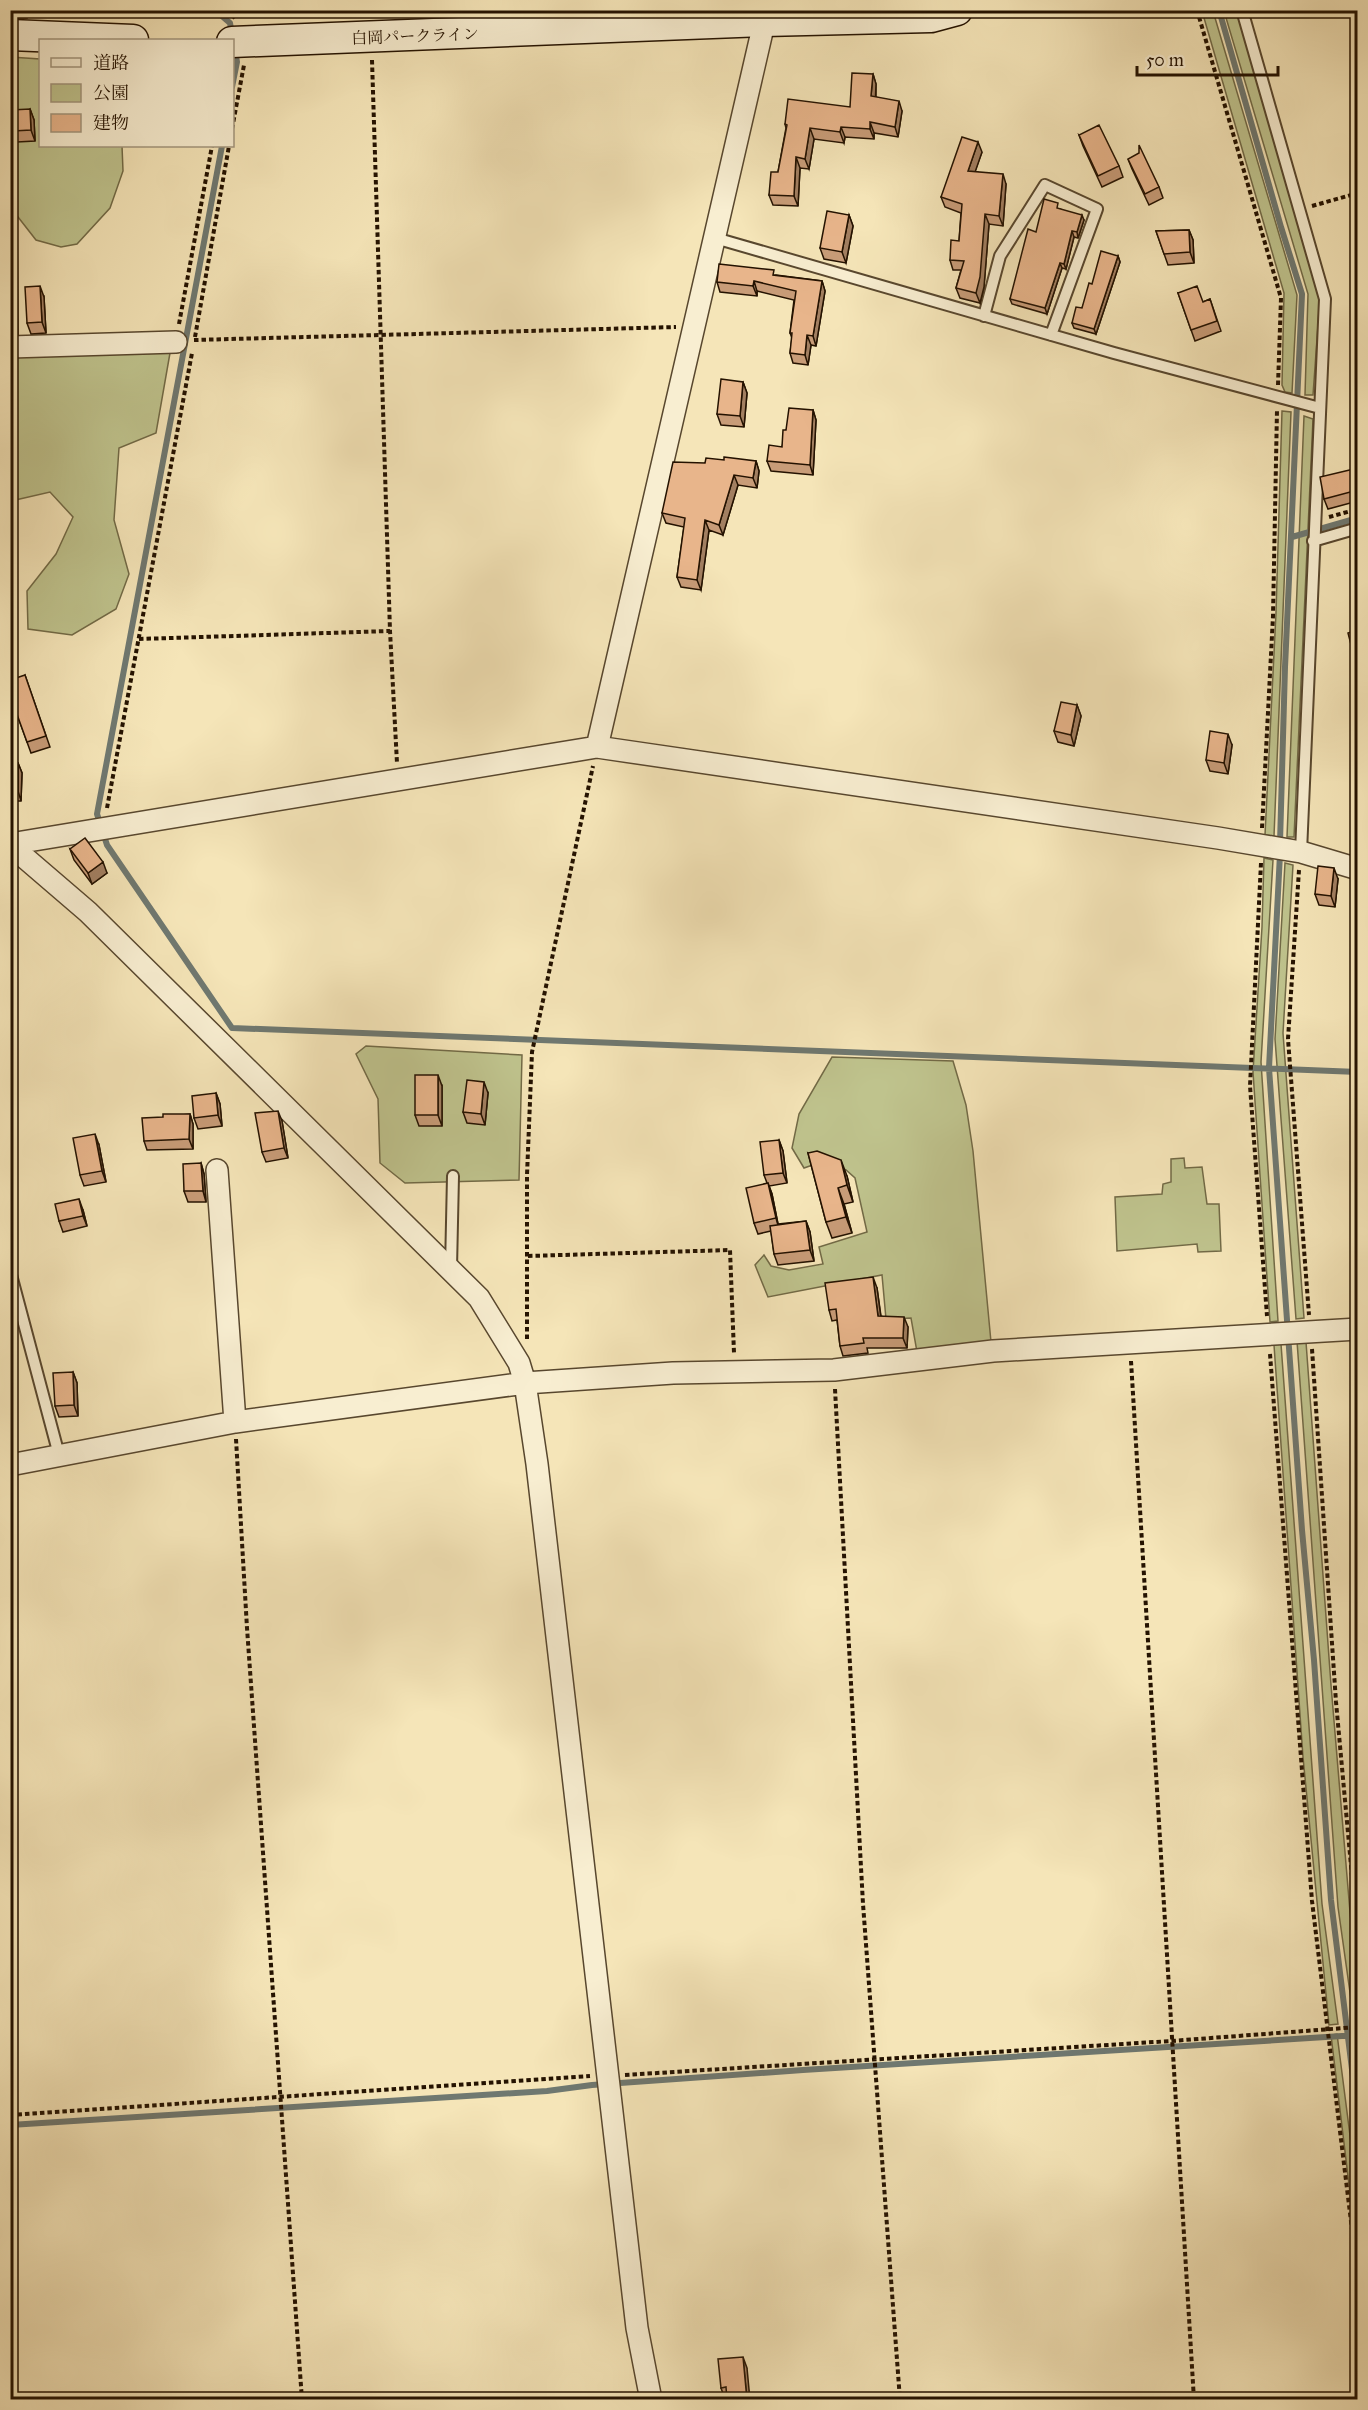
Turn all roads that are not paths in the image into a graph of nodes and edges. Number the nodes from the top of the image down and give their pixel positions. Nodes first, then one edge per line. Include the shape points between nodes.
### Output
1 (957, 10) edge
2 (1242, 10) edge
3 (766, 16) edge
4 (10, 35) edge
5 (108, 39) edge
6 (238, 42) edge
7 (715, 238) junction
8 (11, 243) edge
9 (984, 316) junction
10 (1051, 335) junction
11 (185, 341) road end
12 (11, 347) edge
13 (1315, 407) junction
14 (1358, 528) edge
15 (1313, 542) junction
16 (597, 747) junction
17 (10, 845) edge
18 (1300, 852) junction
19 (1358, 869) edge
20 (218, 1170) dead end
21 (453, 1176) dead end
22 (451, 1270) junction
23 (10, 1271) edge
24 (1358, 1329) edge
25 (525, 1383) junction
26 (236, 1422) junction
27 (59, 1455) junction
28 (10, 1465) edge
29 (651, 2400) edge

1 - 3 street, 白岡パークライン via 931,16
2 - 13 lane via 1325,299
3 - 6 street, 白岡パークライン
3 - 7 street
4 - 5 street
7 - 9 lane
7 - 16 street
8 - 12 lane
9 - 10 lane
9 - 10 lane via 1000,256 1045,185 1097,209
10 - 13 lane
11 - 12 street
13 - 15 lane
14 - 15 lane
15 - 18 lane
16 - 17 street
16 - 18 street
17 - 22 street via 88,912
18 - 19 street
20 - 26 street
21 - 22 lane
22 - 25 street via 479,1298 519,1363
23 - 27 lane
24 - 25 street via 993,1351 834,1370 673,1373
25 - 26 street
25 - 29 street via 637,2328
26 - 27 street
27 - 28 street

